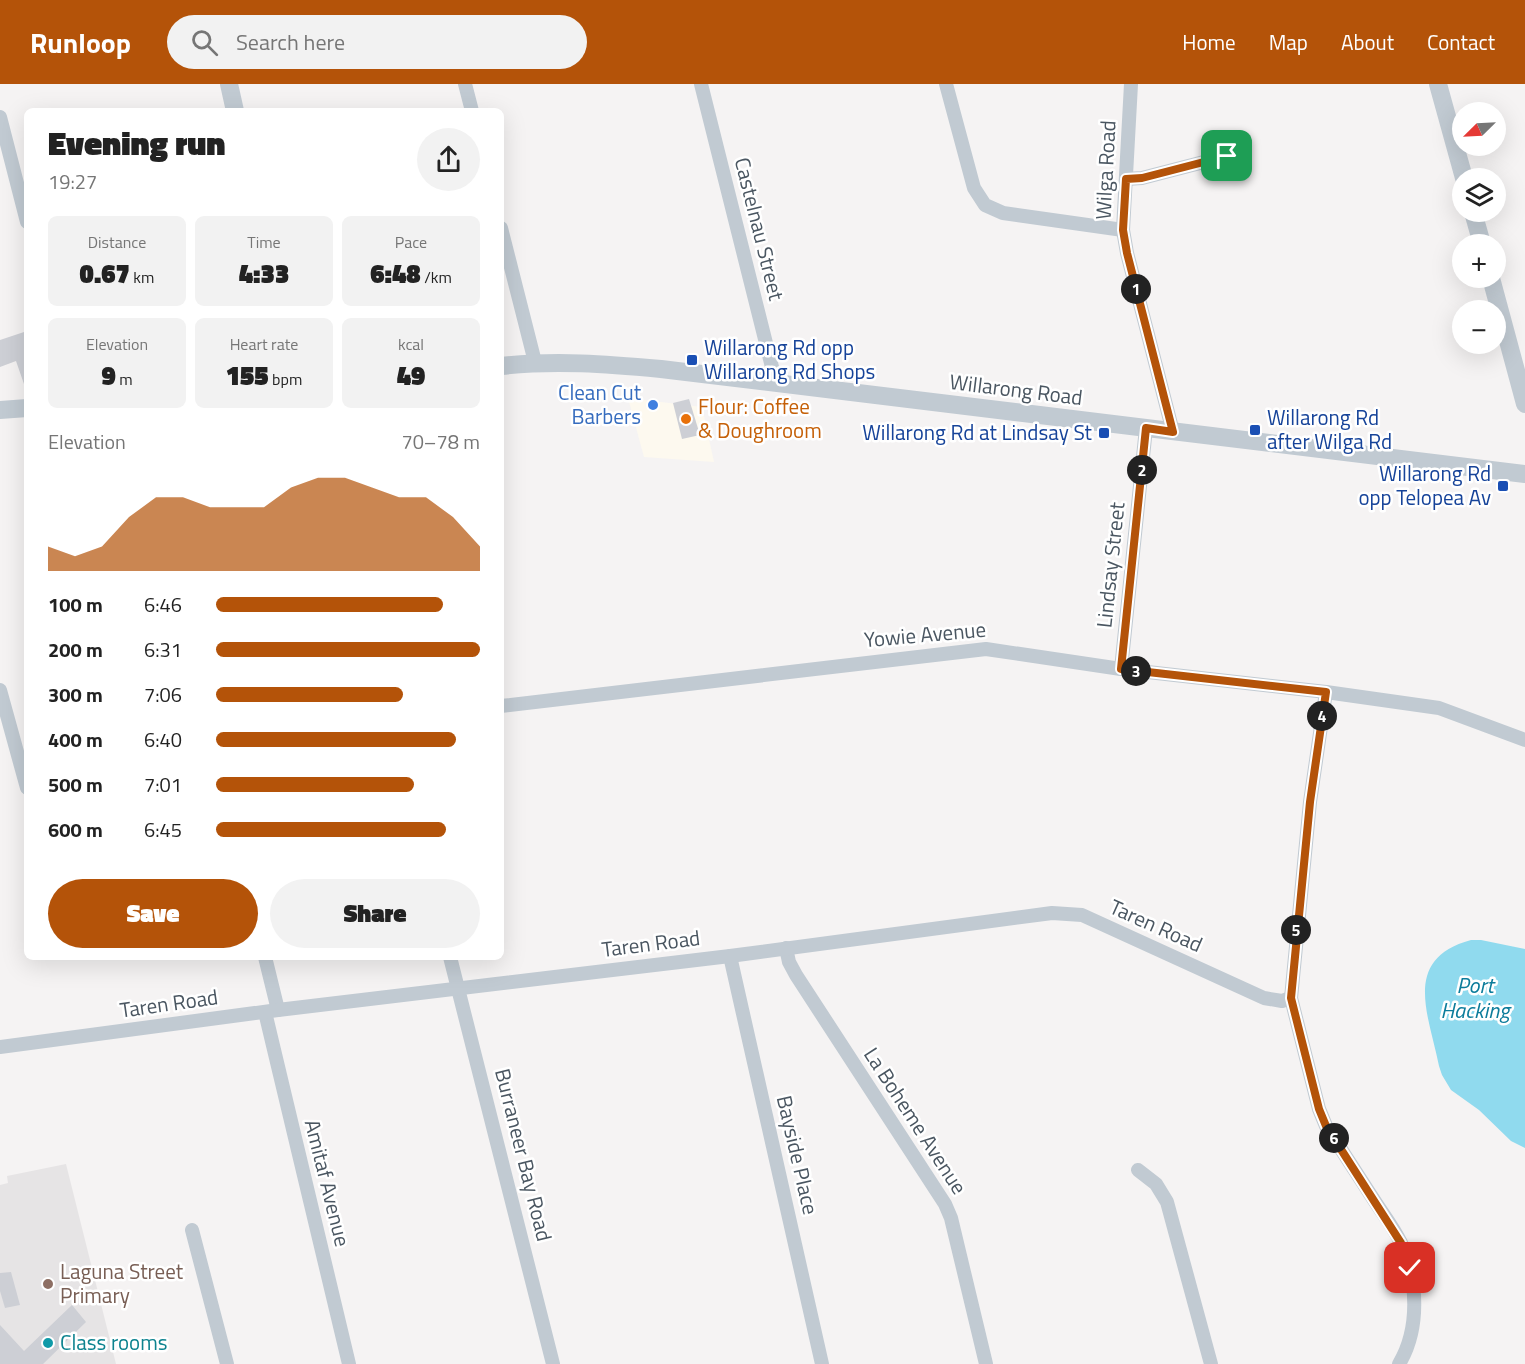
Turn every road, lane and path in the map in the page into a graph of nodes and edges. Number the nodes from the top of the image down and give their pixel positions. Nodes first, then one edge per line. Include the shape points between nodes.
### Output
1 (229, 84) edge
2 (465, 84) edge
3 (701, 84) edge
4 (946, 84) edge
5 (1131, 84) edge
6 (1438, 84) edge
7 (235, 108) edge
8 (471, 108) edge
9 (0, 117) edge
10 (1227, 156) dead end
11 (1461, 168) edge
12 (1126, 179) junction
13 (24, 210) edge
14 (1123, 230) junction
15 (504, 240) edge
16 (1494, 288) edge
17 (535, 362) junction
18 (504, 366) edge
19 (776, 383) junction
20 (1525, 404) edge
21 (24, 408) edge
22 (0, 410) edge
23 (1146, 428) junction
24 (1173, 432) junction
25 (1525, 474) edge
26 (1121, 669) junction
27 (0, 690) edge
28 (1326, 692) junction
29 (504, 706) edge
30 (1525, 740) edge
31 (24, 777) edge
32 (786, 948) junction
33 (730, 956) junction
34 (265, 960) edge
35 (451, 960) edge
36 (458, 988) junction
37 (1291, 998) junction
38 (271, 1011) junction
39 (0, 1047) edge
40 (1138, 1170) dead end
41 (192, 1230) dead end
42 (226, 1364) edge
43 (349, 1364) edge
44 (553, 1364) edge
45 (822, 1364) edge
46 (986, 1364) edge
47 (1211, 1364) edge
48 (1399, 1364) edge

1 - 7 street
2 - 8 street
3 - 19 street, Castelnau Street
4 - 14 street via 974,188 985,205 1003,213
5 - 12 street, Wilga Road
6 - 11 street
9 - 13 street
10 - 12 street
12 - 14 street, Wilga Road
14 - 24 street, Wilga Road
15 - 17 street
16 - 20 street
17 - 18 street, Willarong Road
17 - 19 street, Willarong Road via 602,363
19 - 23 street, Willarong Road
21 - 22 street
23 - 24 street, Willarong Road
23 - 26 street, Lindsay Street
24 - 25 street, Willarong Road
26 - 28 street, Yowie Avenue
26 - 29 street, Yowie Avenue via 1005,650 968,649
27 - 31 street
28 - 30 street, Yowie Avenue via 1439,708
28 - 37 street via 1310,802
32 - 33 street, Taren Road
32 - 37 street, Taren Road via 1052,913 1082,915 1264,998
32 - 46 street, La Boheme Avenue via 796,975 945,1204
33 - 36 street, Taren Road
33 - 45 street, Bayside Place
34 - 38 street, Amitaf Avenue
35 - 36 street, Burraneer Bay Road
36 - 38 street, Taren Road
36 - 44 street, Burraneer Bay Road
37 - 48 street via 1326,1126 1401,1243 1410,1268 1413,1324
38 - 39 street, Taren Road
38 - 43 street, Amitaf Avenue
40 - 47 street via 1156,1184 1167,1203
41 - 42 street

